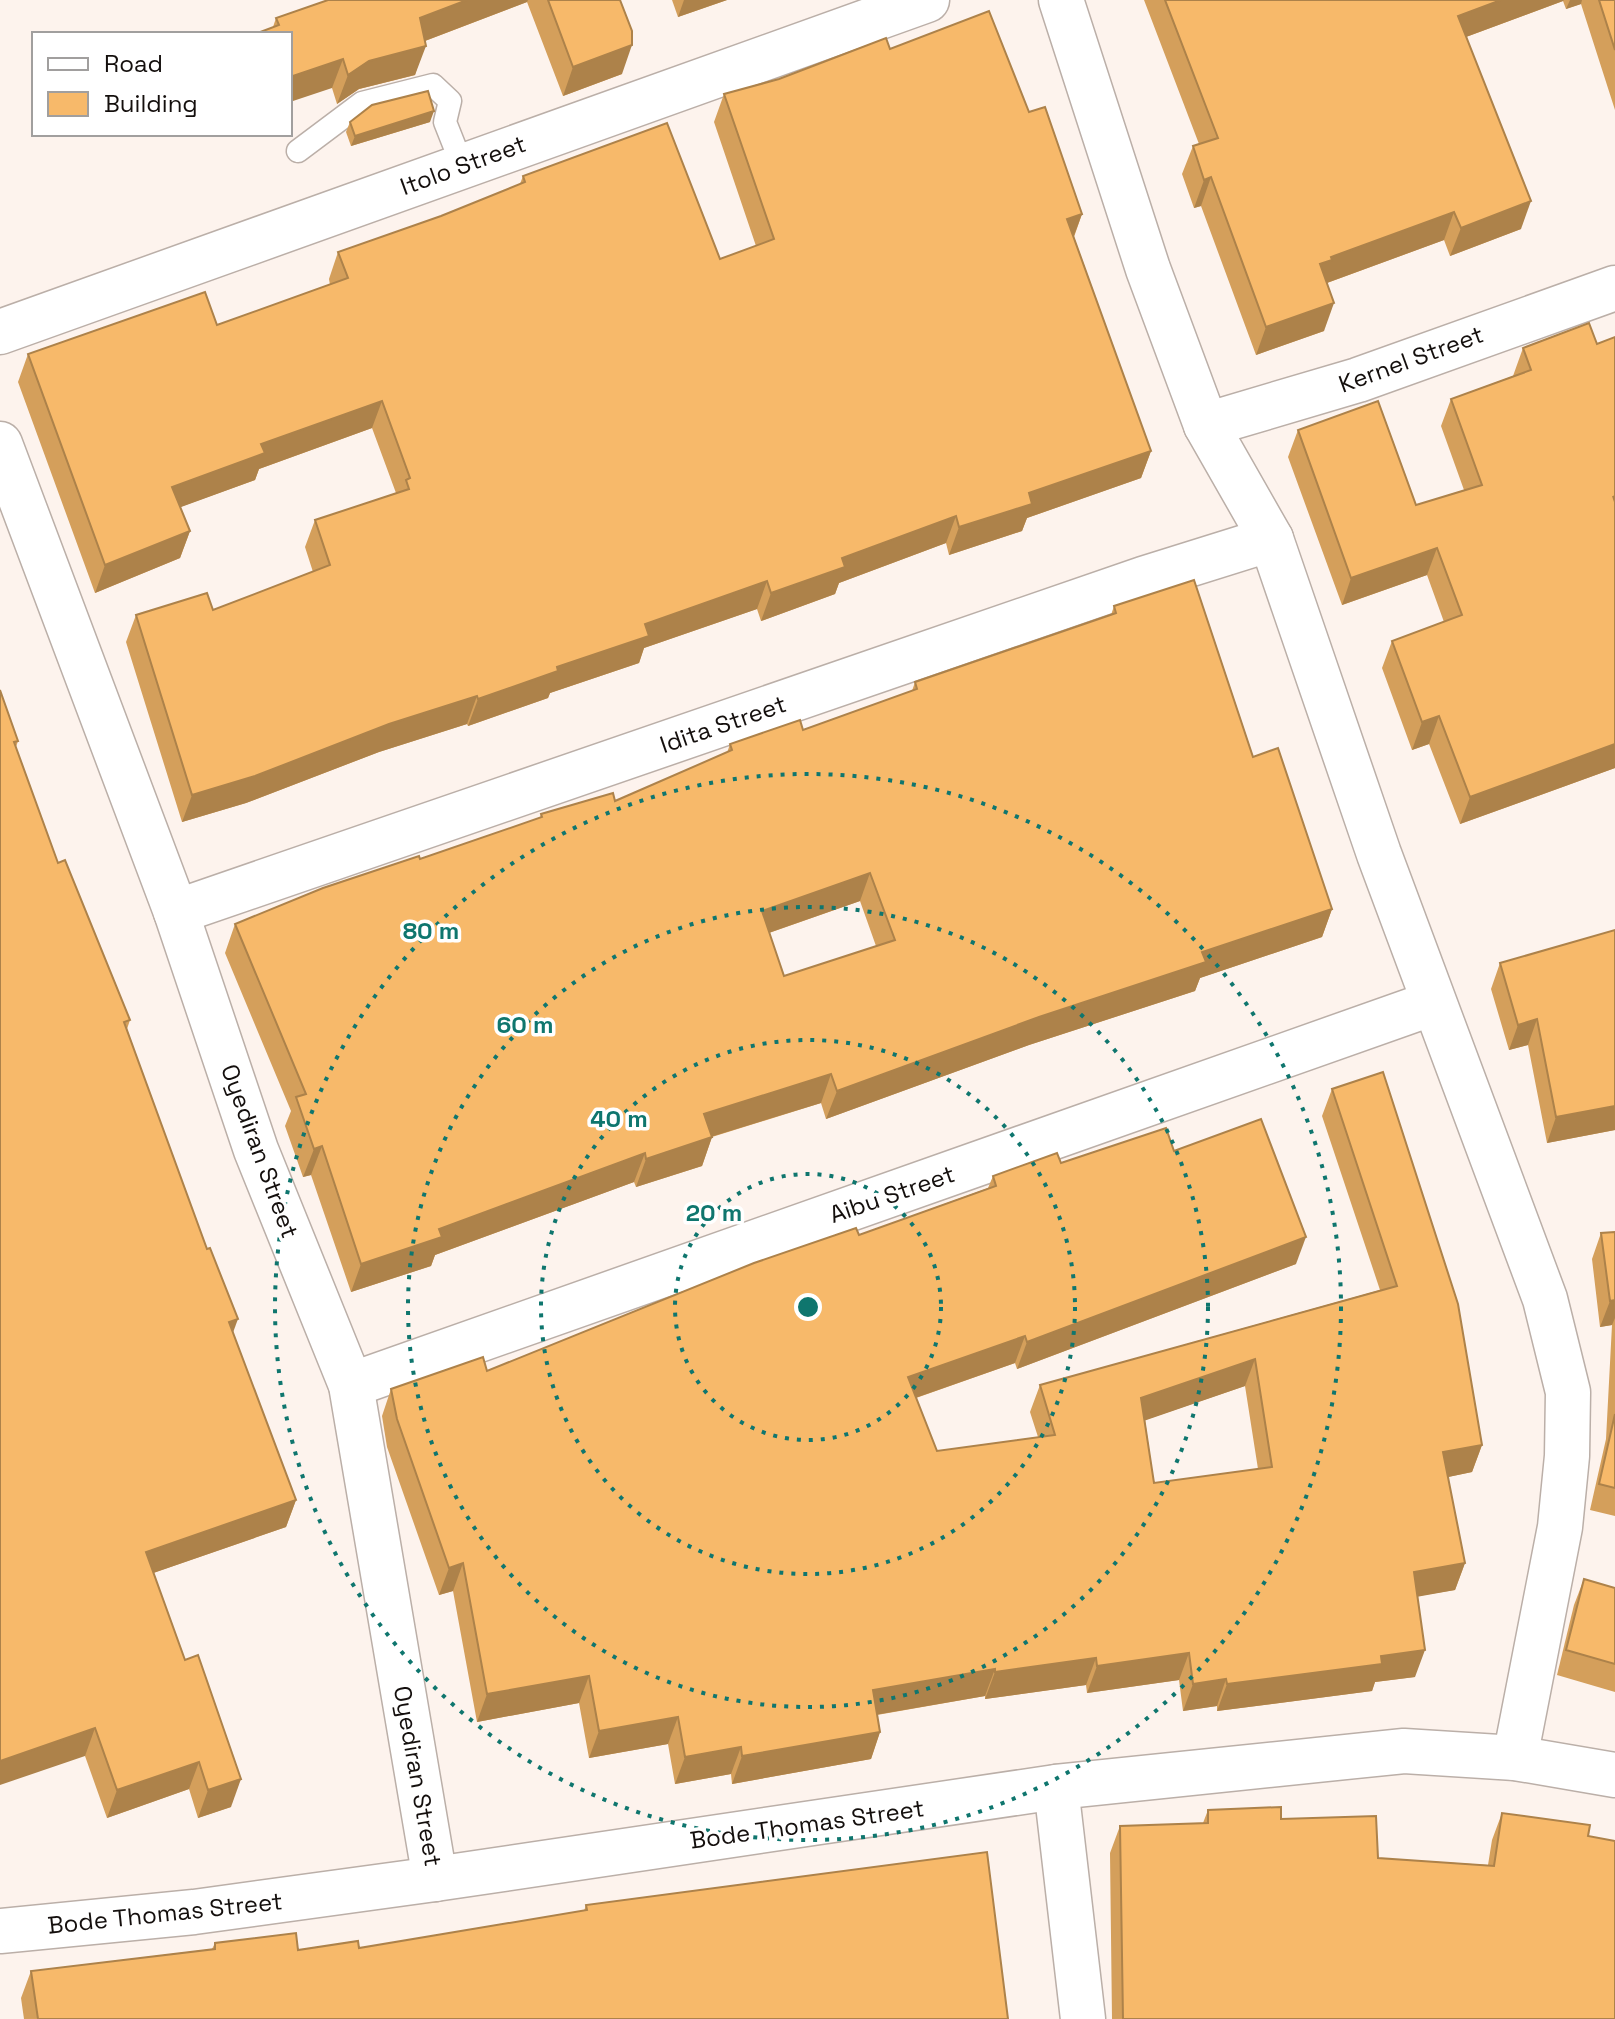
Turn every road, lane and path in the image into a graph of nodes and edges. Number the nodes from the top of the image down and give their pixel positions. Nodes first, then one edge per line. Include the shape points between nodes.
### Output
1 (927, 0) edge
2 (1061, 0) edge
3 (298, 151) dead end
4 (462, 165) junction
5 (1615, 288) edge
6 (0, 332) edge
7 (1206, 425) junction
8 (0, 444) edge
9 (1271, 539) junction
10 (176, 912) junction
11 (1433, 1003) junction
12 (351, 1385) junction
13 (1515, 1758) junction
14 (1615, 1775) edge
15 (1056, 1787) junction
16 (435, 1879) junction
17 (0, 1931) edge
18 (1083, 2019) edge

1 - 4 street, Itolo Street
2 - 7 street via 1148,269
3 - 4 lane via 362,103 433,85 450,101 445,122
4 - 6 street, Itolo Street
5 - 7 street, Kernel Street via 1358,380
7 - 9 street
8 - 10 street, Oyediran Street
9 - 10 street, Idita Street
9 - 11 street
10 - 12 street, Oyediran Street via 256,1150
11 - 12 street, Aibu Street
11 - 13 street via 1545,1299 1568,1392 1560,1527
12 - 16 street, Oyediran Street
13 - 14 street, Bode Thomas Street
13 - 15 street, Bode Thomas Street via 1404,1751
15 - 16 street, Bode Thomas Street
15 - 18 street
16 - 17 street, Bode Thomas Street via 194,1912

